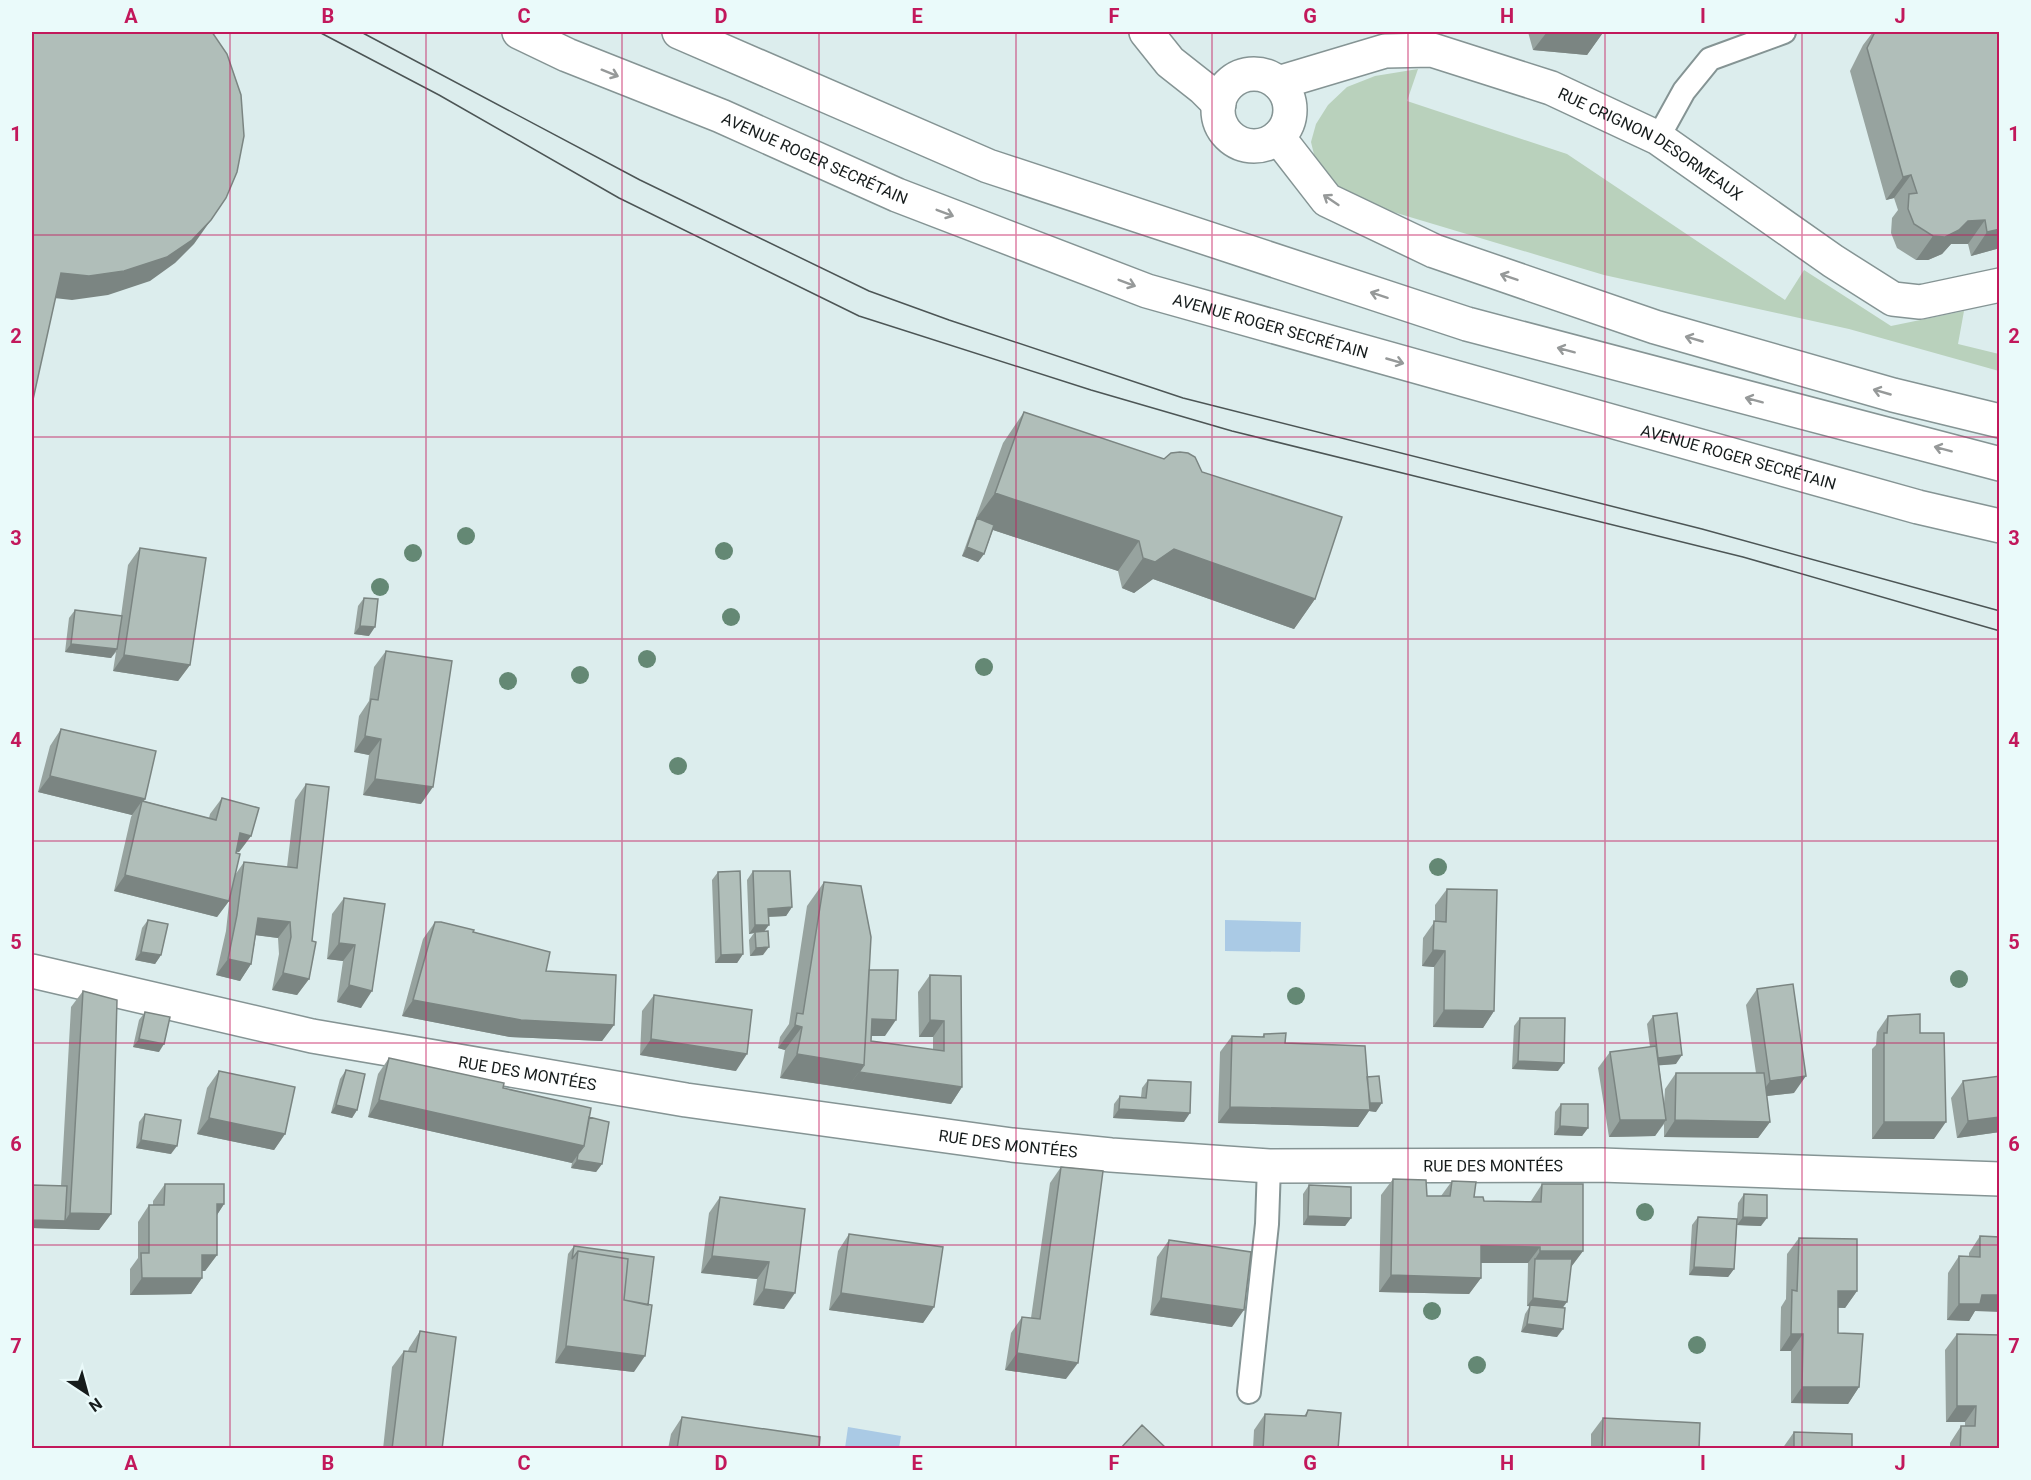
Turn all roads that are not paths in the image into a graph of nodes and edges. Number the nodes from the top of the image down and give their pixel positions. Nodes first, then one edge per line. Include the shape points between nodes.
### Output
1 (519, 32) edge
2 (680, 32) edge
3 (1146, 32) edge
4 (1784, 32) edge
5 (574, 43) edge
6 (1278, 83) junction
7 (1219, 104) junction
8 (1278, 137) junction
9 (1658, 138) junction
10 (2000, 285) edge
11 (2000, 422) edge
12 (2000, 464) edge
13 (2000, 526) edge
14 (32, 971) edge
15 (1269, 1166) junction
16 (2000, 1179) edge
17 (1249, 1392) dead end

1 - 5 main road, AVENUE ROGER SECRÉTAIN
12 -> 2 main road via 1467,324 988,166
3 - 7 main road via 1170,62
4 - 9 lane via 1710,59 1684,91
5 -> 13 main road, AVENUE ROGER SECRÉTAIN via 721,116 897,195 1147,291 1918,507
6 - 7 main road via 1258,74 1247,74 1222,93
6 - 8 main road via 1290,104 1285,128
6 - 9 main road, RUE CRIGNON DESORMEAUX via 1385,51 1432,50 1551,87
7 - 8 main road via 1221,125 1236,141 1257,146
11 -> 8 main road via 1655,327 1434,251 1327,200
9 - 10 main road, RUE CRIGNON DESORMEAUX via 1893,299 1920,302
14 - 15 main road, RUE DES MONTÉES via 312,1036 686,1100 1012,1145
15 - 16 main road, RUE DES MONTÉES via 1601,1166
15 - 17 lane via 1267,1224

